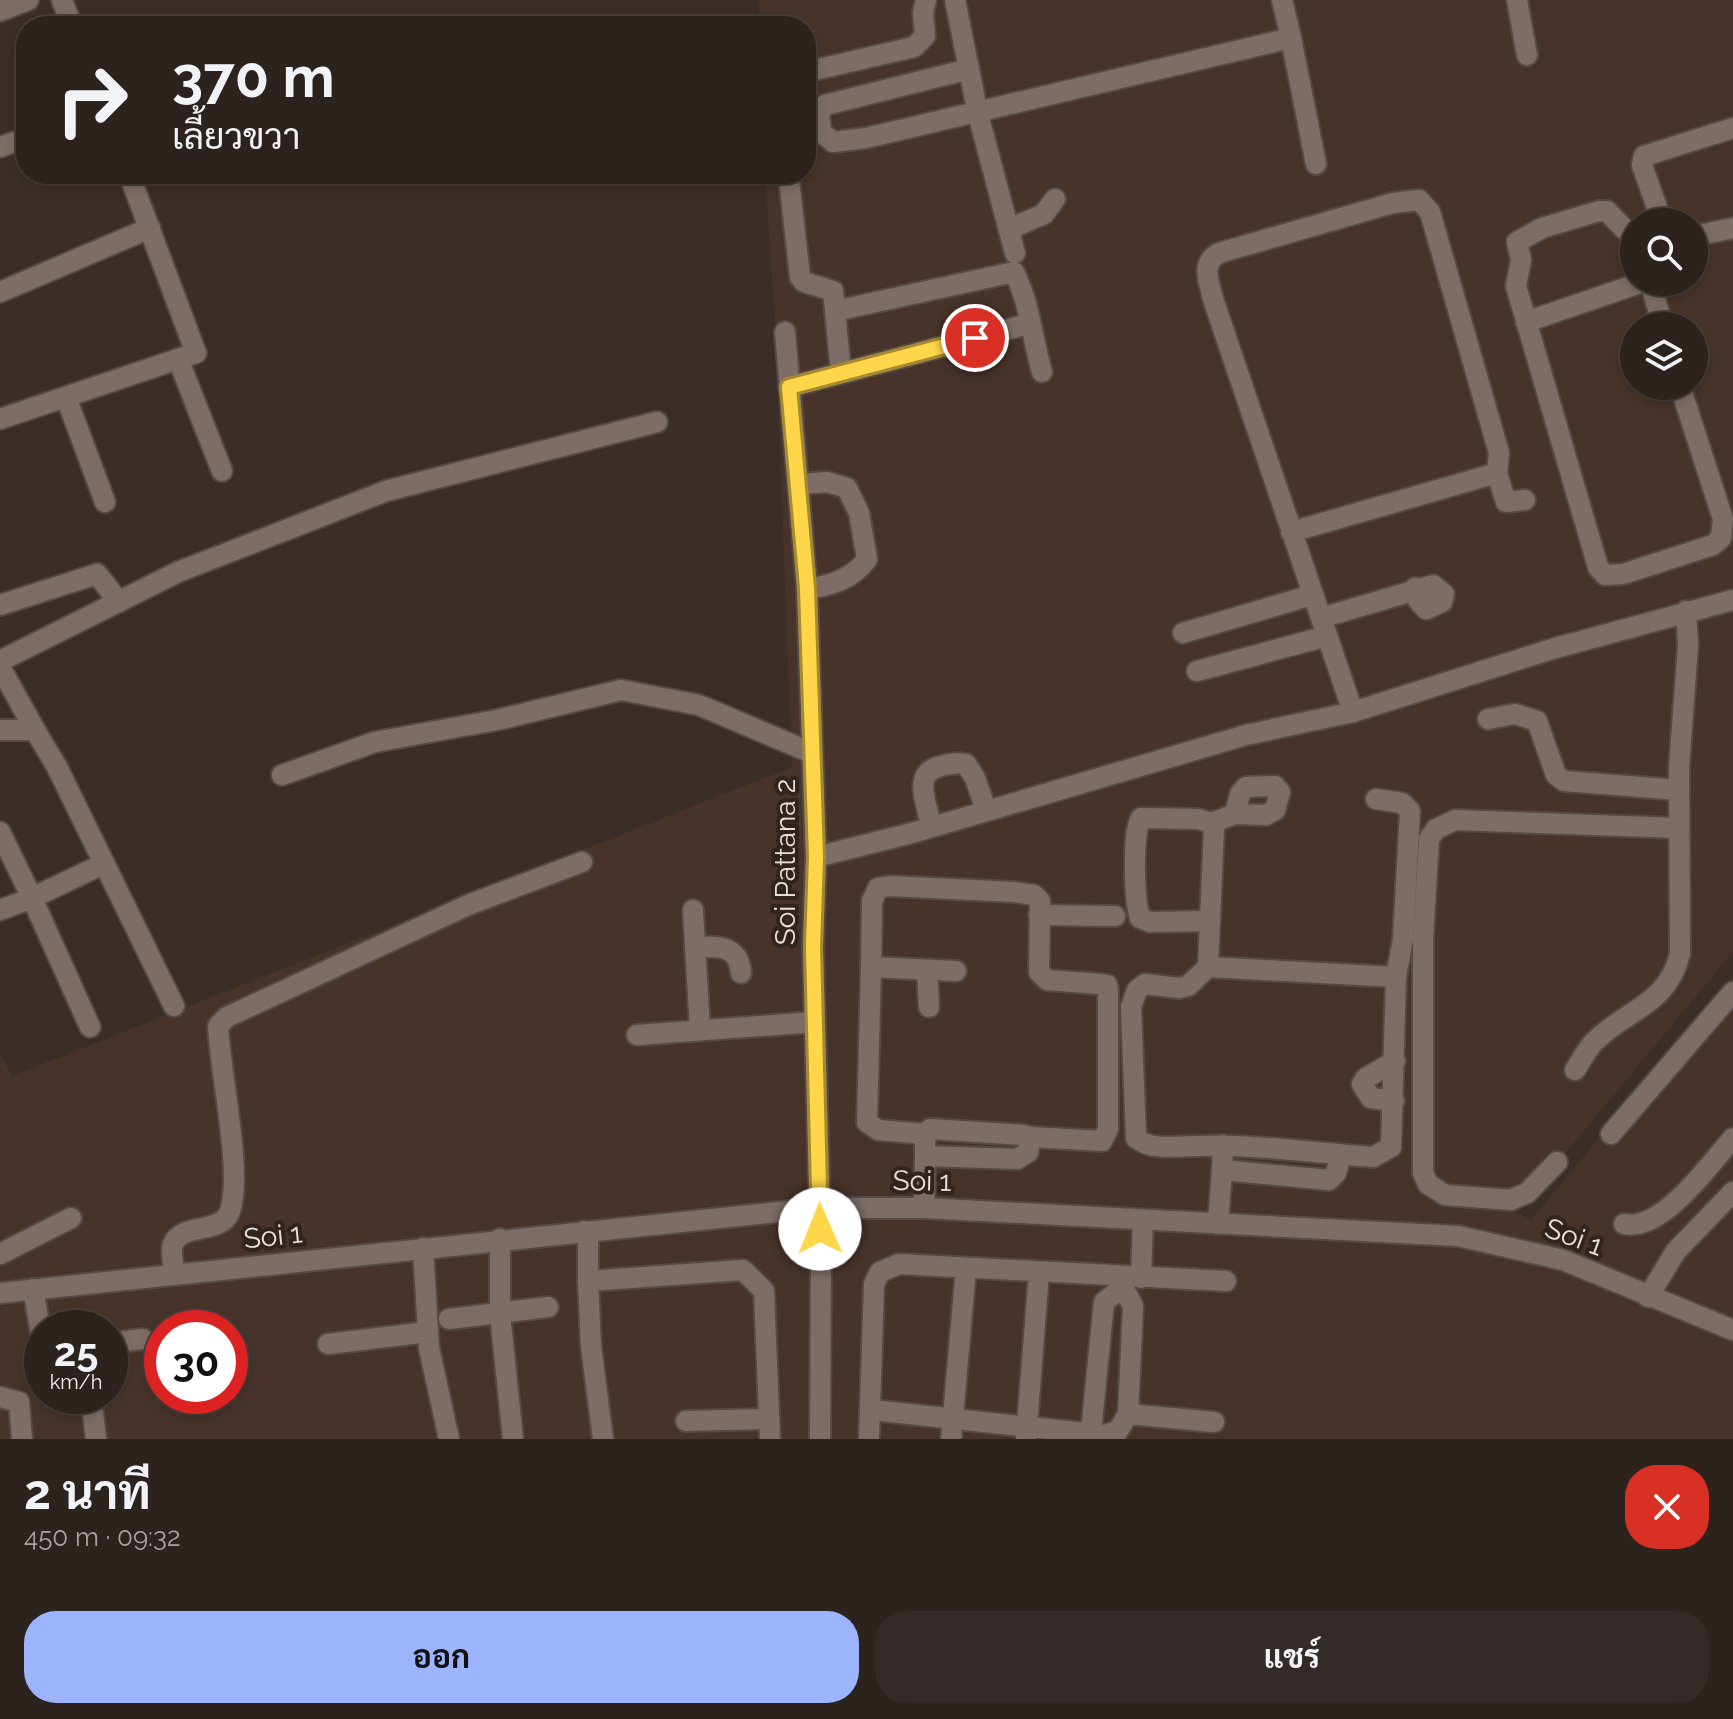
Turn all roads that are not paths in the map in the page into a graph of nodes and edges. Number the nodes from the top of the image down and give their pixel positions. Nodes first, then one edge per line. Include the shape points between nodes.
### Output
1 (28, 0) edge
2 (926, 0) edge
3 (955, 0) edge
4 (1282, 0) edge
5 (1517, 0) edge
6 (0, 11) edge
7 (1291, 38) junction
8 (1527, 55) dead end
9 (969, 69) junction
10 (816, 70) edge
11 (978, 114) junction
12 (1733, 128) edge
13 (1316, 164) dead end
14 (133, 184) edge
15 (790, 188) dead end
16 (1055, 199) dead end
17 (1657, 208) edge
18 (1620, 224) edge
19 (150, 228) junction
20 (1733, 228) edge
21 (1009, 229) junction
22 (1708, 233) edge
23 (1014, 262) junction
24 (1620, 290) edge
25 (0, 292) edge
26 (835, 311) junction
27 (1526, 322) junction
28 (1028, 324) junction
29 (785, 332) dead end
30 (178, 359) junction
31 (1042, 372) dead end
32 (841, 373) junction
33 (803, 383) junction
34 (66, 397) junction
35 (1685, 400) edge
36 (0, 419) edge
37 (657, 422) dead end
38 (222, 471) dead end
39 (1497, 473) junction
40 (799, 484) junction
41 (1525, 500) dead end
42 (105, 502) dead end
43 (1291, 532) junction
44 (807, 588) junction
45 (1415, 588) dead end
46 (1312, 595) junction
47 (1733, 600) edge
48 (119, 602) junction
49 (0, 605) edge
50 (1687, 617) junction
51 (1324, 627) junction
52 (1183, 633) dead end
53 (0, 661) edge
54 (0, 667) edge
55 (1197, 671) dead end
56 (1351, 705) junction
57 (1488, 719) dead end
58 (0, 730) edge
59 (35, 730) junction
60 (812, 753) junction
61 (282, 775) dead end
62 (1679, 790) junction
63 (981, 795) junction
64 (1376, 799) dead end
65 (928, 812) junction
66 (1235, 814) dead end
67 (1211, 823) junction
68 (1679, 828) junction
69 (0, 832) edge
70 (816, 857) junction
71 (582, 862) dead end
72 (103, 864) junction
73 (32, 898) junction
74 (0, 910) edge
75 (693, 910) dead end
76 (1039, 915) junction
77 (1115, 916) dead end
78 (1209, 921) junction
79 (695, 947) junction
80 (871, 967) junction
81 (1208, 967) junction
82 (927, 970) junction
83 (956, 971) dead end
84 (741, 973) dead end
85 (1396, 977) junction
86 (1733, 992) edge
87 (174, 1006) dead end
88 (929, 1007) dead end
89 (815, 1022) junction
90 (90, 1027) dead end
91 (700, 1030) junction
92 (637, 1035) dead end
93 (1395, 1061) junction
94 (1575, 1070) dead end
95 (1394, 1101) junction
96 (925, 1134) junction
97 (1611, 1134) dead end
98 (1031, 1137) junction
99 (1733, 1138) edge
100 (1223, 1145) junction
101 (1341, 1155) junction
102 (925, 1156) junction
103 (1557, 1162) dead end
104 (1222, 1170) junction
105 (1729, 1205) edge
106 (817, 1208) junction
107 (924, 1208) junction
108 (71, 1218) dead end
109 (1143, 1220) junction
110 (1218, 1224) junction
111 (1624, 1224) dead end
112 (584, 1231) junction
113 (500, 1239) junction
114 (423, 1248) junction
115 (0, 1254) edge
116 (966, 1268) junction
117 (1039, 1272) junction
118 (174, 1274) junction
119 (1129, 1280) junction
120 (588, 1281) junction
121 (1226, 1281) dead end
122 (33, 1289) junction
123 (0, 1293) edge
124 (1648, 1297) junction
125 (548, 1307) dead end
126 (37, 1310) edge
127 (500, 1314) junction
128 (449, 1319) dead end
129 (1733, 1330) edge
130 (428, 1332) junction
131 (143, 1339) dead end
132 (128, 1341) edge
133 (328, 1344) dead end
134 (0, 1397) edge
135 (872, 1410) junction
136 (93, 1414) edge
137 (1128, 1414) junction
138 (686, 1421) dead end
139 (1214, 1422) dead end
140 (770, 1429) edge
141 (952, 1429) edge
142 (1027, 1433) edge
143 (1100, 1435) edge
144 (22, 1439) edge
145 (96, 1439) edge
146 (449, 1439) edge
147 (513, 1439) edge
148 (603, 1439) edge
149 (820, 1439) edge
150 (869, 1439) edge

1 - 6 street
2 - 10 street via 925,36 914,47
3 - 9 street
4 - 7 street
5 - 8 street
7 - 11 street
7 - 13 street
9 - 11 street
9 - 11 street via 825,105 819,113 821,132 833,142
11 - 21 street
12 - 17 street via 1644,156 1642,165
14 - 19 street
15 - 26 street via 800,277 833,291
16 - 21 street via 1044,214
18 - 27 street via 1607,211 1521,237 1516,286
19 - 25 street
19 - 30 street via 196,353
20 - 22 street
21 - 23 street
23 - 26 street
23 - 28 street
24 - 27 street
26 - 32 street
27 - 35 street via 1598,567 1605,575 1623,574 1721,538 1723,519
28 - 31 street
28 - 32 street
29 - 33 street, Soi Pattana 2
30 - 34 street
30 - 38 street
32 - 33 street
33 - 40 street, Soi Pattana 2
34 - 36 street
34 - 42 street
37 - 48 street via 386,491 178,572
39 - 41 street via 1506,502
39 - 43 street
39 - 43 street via 1499,453 1430,212 1419,200 1393,203 1219,253 1209,261 1213,299
40 - 44 street, Soi Pattana 2
40 - 44 street via 827,482 847,488 859,513 867,559 859,572
43 - 46 street
44 - 60 street, Soi Pattana 2
45 - 51 street
46 - 51 street
46 - 52 street
47 - 50 street
48 - 49 street via 97,574
48 - 53 street
50 - 56 street
50 - 62 street
51 - 55 street
51 - 56 street
54 - 59 street
56 - 63 street via 1246,735
57 - 62 street via 1515,714 1537,721 1556,775 1564,781
58 - 59 street
59 - 72 street
60 - 61 street via 699,705 621,690 375,742
60 - 70 street, Soi Pattana 2
62 - 68 street
63 - 65 street
63 - 65 street via 966,764 933,768 923,778
64 - 85 street via 1402,803 1410,811
65 - 70 street via 912,833
66 - 67 street
67 - 78 street via 1215,842
67 - 78 street via 1146,815 1136,827 1142,921
68 - 94 street via 1682,915 1674,977 1653,1001 1593,1044
68 - 103 street via 1455,820 1429,839 1423,938 1423,1173 1428,1184 1445,1195 1511,1200 1527,1193
69 - 73 street
70 - 89 street, Soi Pattana 2
71 - 118 street via 468,905 227,1017 218,1026 234,1175 230,1213 221,1223 178,1237 172,1245
72 - 73 street
72 - 87 street
73 - 74 street
73 - 90 street
75 - 79 street
76 - 77 street
76 - 80 street via 1040,901 1034,895 878,888 872,901
76 - 98 street via 1037,963 1042,976 1107,985 1108,1129 1102,1141
78 - 81 street
79 - 84 street via 731,950
79 - 91 street
80 - 82 street
80 - 96 street via 867,1122 878,1130
81 - 85 street
81 - 100 street via 1188,986 1145,984 1133,998 1133,1130 1149,1145
82 - 83 street
82 - 88 street
85 - 93 street
86 - 97 street
89 - 91 street
89 - 106 street, Soi Pattana 2
91 - 92 street
93 - 95 street
93 - 95 street via 1362,1084 1371,1098
95 - 101 street via 1391,1147 1373,1157
96 - 98 street via 941,1129
96 - 102 street
98 - 102 street via 1028,1152 1017,1159
99 - 111 street via 1663,1214 1636,1227
100 - 101 street
100 - 104 street
101 - 104 street via 1329,1180
102 - 107 street
104 - 110 street
105 - 124 street via 1676,1251
106 - 107 street, Soi 1
106 - 112 street, Soi 1
106 - 149 street, Soi Pattana 2
107 - 109 street, Soi 1
108 - 115 street
109 - 110 street, Soi 1
109 - 119 street
110 - 124 street, Soi 1 via 1399,1231 1493,1242 1563,1260
112 - 113 street, Soi 1
112 - 120 street
113 - 114 street, Soi 1
113 - 127 street
114 - 118 street, Soi 1
114 - 130 street
116 - 117 street
116 - 135 street via 899,1264 880,1272 874,1284
116 - 141 street
117 - 119 street
117 - 142 street
118 - 122 street, Soi 1
119 - 121 street
119 - 137 street via 1133,1306
119 - 143 street via 1104,1302
120 - 140 street via 743,1270 751,1276 764,1291
120 - 148 street
122 - 123 street, Soi 1
122 - 126 street
124 - 129 street, Soi 1
125 - 127 street
127 - 128 street
127 - 147 street
130 - 133 street
130 - 146 street
131 - 132 street
134 - 144 street via 19,1402
135 - 141 street
135 - 150 street
136 - 145 street
137 - 139 street
137 - 143 street via 1118,1431
138 - 140 street
141 - 142 street
142 - 143 street

